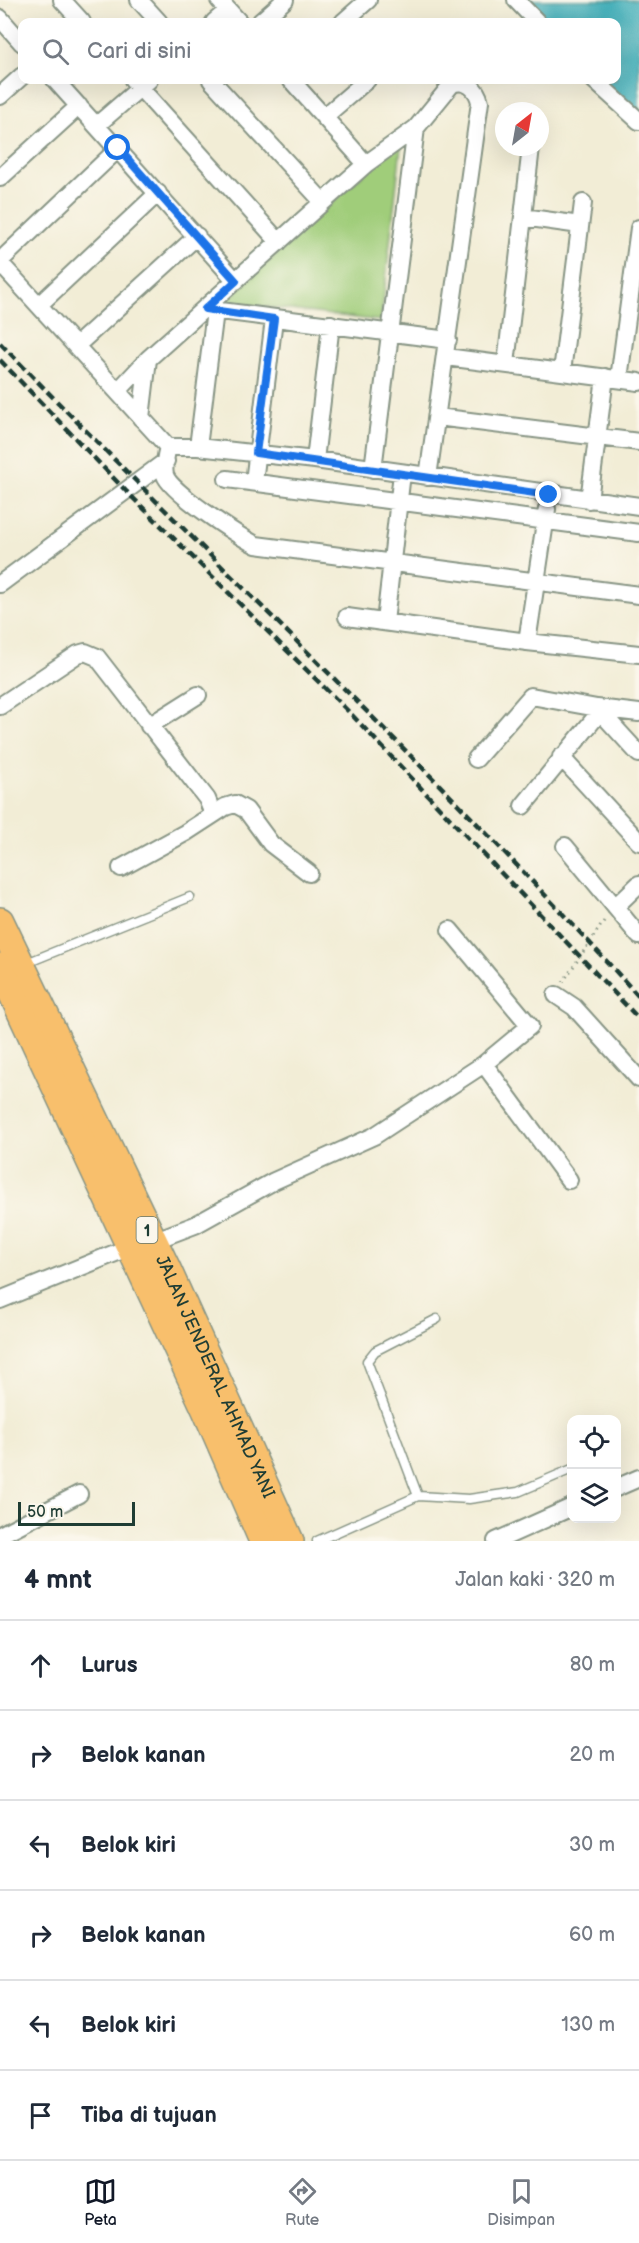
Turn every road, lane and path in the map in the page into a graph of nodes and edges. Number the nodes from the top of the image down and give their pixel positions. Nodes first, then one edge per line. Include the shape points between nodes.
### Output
1 (62, 0) edge
2 (139, 0) edge
3 (285, 0) edge
4 (368, 0) edge
5 (516, 0) edge
6 (78, 18) edge
7 (155, 18) edge
8 (265, 18) edge
9 (348, 18) edge
10 (533, 18) edge
11 (0, 19) edge
12 (18, 39) edge
13 (18, 80) edge
14 (59, 84) edge
15 (139, 84) edge
16 (143, 84) edge
17 (215, 84) edge
18 (295, 84) edge
19 (362, 84) edge
20 (452, 84) edge
21 (466, 84) edge
22 (598, 84) edge
23 (0, 96) edge
24 (79, 106) junction
25 (324, 117) junction
26 (639, 121) edge
27 (97, 125) junction
28 (416, 128) junction
29 (118, 148) junction
30 (530, 156) edge
31 (366, 164) junction
32 (0, 178) edge
33 (159, 194) junction
34 (323, 202) junction
35 (583, 203) dead end
36 (523, 217) junction
37 (580, 225) junction
38 (639, 228) edge
39 (197, 236) junction
40 (279, 242) junction
41 (0, 262) edge
42 (236, 281) junction
43 (39, 305) junction
44 (210, 310) junction
45 (274, 319) junction
46 (331, 324) junction
47 (390, 331) junction
48 (76, 346) junction
49 (447, 349) junction
50 (148, 359) junction
51 (506, 364) junction
52 (562, 372) junction
53 (612, 378) junction
54 (639, 382) edge
55 (118, 391) junction
56 (437, 417) junction
57 (141, 418) junction
58 (597, 437) junction
59 (639, 442) edge
60 (198, 447) junction
61 (256, 453) junction
62 (167, 454) junction
63 (315, 460) junction
64 (372, 469) junction
65 (402, 473) junction
66 (428, 477) junction
67 (227, 479) dead end
68 (254, 482) junction
69 (549, 495) junction
70 (589, 500) junction
71 (400, 502) junction
72 (639, 506) edge
73 (546, 519) junction
74 (639, 533) edge
75 (393, 562) junction
76 (536, 582) junction
77 (0, 584) edge
78 (639, 594) edge
79 (348, 617) dead end
80 (385, 622) junction
81 (527, 642) junction
82 (639, 654) edge
83 (198, 695) dead end
84 (0, 706) edge
85 (598, 711) junction
86 (639, 713) edge
87 (149, 726) junction
88 (639, 754) edge
89 (561, 757) junction
90 (476, 759) dead end
91 (523, 806) dead end
92 (213, 814) junction
93 (639, 842) edge
94 (565, 846) dead end
95 (121, 868) dead end
96 (309, 873) dead end
97 (639, 884) edge
98 (190, 897) dead end
99 (615, 907) junction
100 (0, 921) edge
101 (450, 930) dead end
102 (639, 936) edge
103 (10, 966) edge
104 (556, 995) joint
105 (484, 1064) junction
106 (639, 1079) edge
107 (569, 1180) dead end
108 (141, 1244) junction
109 (0, 1300) edge
110 (437, 1319) dead end
111 (567, 1471) edge
112 (639, 1478) edge
113 (621, 1486) edge
114 (79, 1494) dead end
115 (418, 1496) junction
116 (567, 1509) edge
117 (0, 1535) edge
118 (263, 1541) edge
119 (290, 1541) edge
120 (317, 1541) edge
121 (496, 1541) edge

1 - 6 street
2 - 7 street
3 - 8 street
4 - 9 street
5 - 10 street
11 - 12 street
13 - 23 street
14 - 24 street
15 - 27 street
16 - 40 street
17 - 34 street
18 - 25 street
19 - 25 street
20 - 28 street
21 - 49 street via 475,89 480,102
22 - 26 street
24 - 27 street
24 - 32 street
25 - 31 street
27 - 29 street
28 - 31 street
28 - 47 street
29 - 33 street
29 - 41 street
30 - 36 street
31 - 34 street
33 - 39 street
33 - 43 street
34 - 40 street
35 - 37 street
36 - 37 street
36 - 51 street
37 - 52 street
38 - 53 street
39 - 42 street
39 - 48 street
40 - 42 street
41 - 43 street
42 - 44 street
43 - 48 street
44 - 45 street
44 - 50 street
44 - 60 street
45 - 46 street
45 - 61 street
46 - 47 street
46 - 63 street
47 - 49 street
47 - 64 street
48 - 55 street
49 - 51 street
49 - 56 street
50 - 55 street
50 - 57 street
51 - 52 street
52 - 53 street
53 - 54 street
53 - 58 street
55 - 57 street
56 - 58 street
56 - 66 street
57 - 62 street
58 - 59 street
58 - 70 street
60 - 61 street
60 - 62 street
61 - 63 street
61 - 68 street
62 - 75 street via 165,473 172,485 256,545
62 - 77 street
63 - 64 street
64 - 65 street
65 - 66 street
65 - 71 street
66 - 69 street
67 - 68 street
68 - 71 street
69 - 70 street
69 - 73 street
70 - 72 street
71 - 73 street
71 - 75 street
73 - 74 street
73 - 76 street
75 - 76 street
75 - 80 street
76 - 78 street
76 - 81 street
79 - 80 street
80 - 81 street
81 - 82 street
83 - 87 street
84 - 87 street via 85,652 97,657
85 - 86 street
85 - 88 street
85 - 89 street
85 - 90 street via 531,696
87 - 92 street via 207,799
89 - 91 street
89 - 93 street
92 - 95 street
92 - 96 street via 231,804 242,806 271,844
94 - 99 street
97 - 99 street
98 - 103 lane
99 - 102 street
99 - 104 path
100 - 103 highway, JALAN JENDERAL AHMAD YANI / 1
101 - 105 street via 530,1026
103 - 108 highway, JALAN JENDERAL AHMAD YANI / 1
104 - 106 street via 574,1007
105 - 107 street
105 - 108 street via 374,1136 284,1176 195,1225
108 - 109 street
108 - 118 highway, JALAN JENDERAL AHMAD YANI / 1
108 - 119 highway, JALAN JENDERAL AHMAD YANI / 1
110 - 115 lane via 375,1351 367,1361
111 - 115 lane via 518,1492 469,1499
112 - 113 street
114 - 117 street
115 - 120 lane
116 - 121 street

